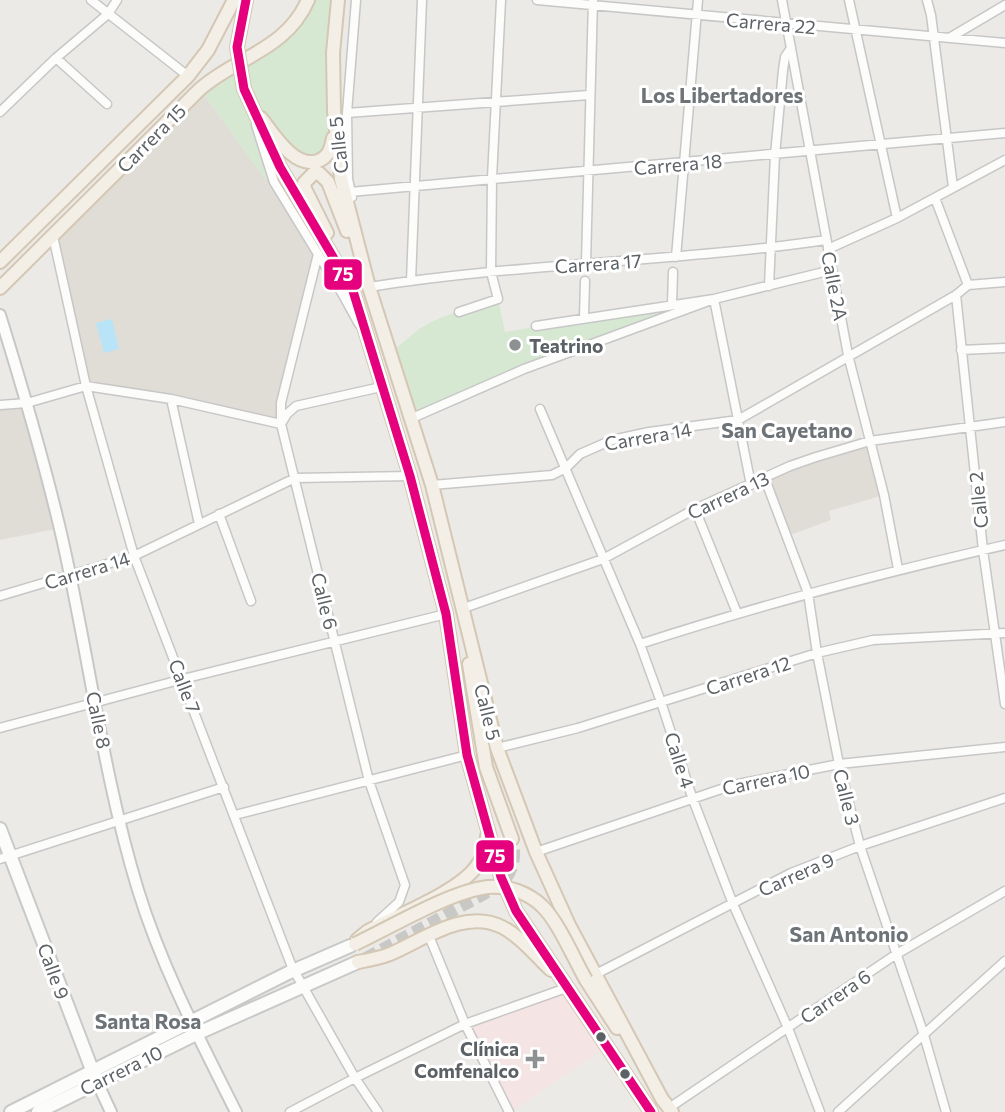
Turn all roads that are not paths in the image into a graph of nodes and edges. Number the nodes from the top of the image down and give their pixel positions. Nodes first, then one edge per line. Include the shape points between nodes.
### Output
1 (91, 0) edge
2 (117, 0) edge
3 (234, 0) edge
4 (246, 0) edge
5 (309, 0) edge
6 (338, 0) edge
7 (356, 0) edge
8 (422, 0) edge
9 (501, 0) edge
10 (537, 0) edge
11 (698, 0) edge
12 (782, 0) edge
13 (849, 0) edge
14 (927, 0) edge
15 (593, 3) edge
16 (1005, 5) edge
17 (108, 14) junction
18 (697, 16) junction
19 (787, 23) junction
20 (855, 31) junction
21 (933, 37) junction
22 (951, 37) junction
23 (1005, 43) edge
24 (791, 48) junction
25 (56, 58) junction
26 (188, 76) junction
27 (589, 95) junction
28 (496, 103) junction
29 (107, 104) dead end
30 (252, 107) junction
31 (338, 108) junction
32 (417, 108) junction
33 (0, 112) edge
34 (1005, 133) edge
35 (945, 138) junction
36 (881, 144) junction
37 (811, 151) junction
38 (775, 155) junction
39 (1005, 160) edge
40 (683, 164) junction
41 (589, 171) junction
42 (492, 178) junction
43 (413, 186) junction
44 (953, 187) junction
45 (350, 192) junction
46 (935, 198) junction
47 (897, 218) junction
48 (53, 236) junction
49 (826, 240) junction
50 (769, 248) junction
51 (828, 250) junction
52 (318, 254) junction
53 (676, 257) junction
54 (0, 262) edge
55 (586, 263) junction
56 (832, 270) junction
57 (491, 272) junction
58 (673, 272) dead end
59 (411, 281) junction
60 (585, 281) dead end
61 (1005, 282) edge
62 (968, 285) junction
63 (769, 286) junction
64 (369, 287) junction
65 (0, 288) edge
66 (353, 292) junction
67 (956, 295) junction
68 (714, 299) junction
69 (672, 304) junction
70 (459, 312) dead end
71 (0, 315) edge
72 (584, 317) junction
73 (536, 326) dead end
74 (367, 339) junction
75 (1005, 348) edge
76 (961, 350) junction
77 (848, 355) junction
78 (86, 386) junction
79 (381, 387) junction
80 (171, 399) junction
81 (27, 403) junction
82 (0, 405) edge
83 (540, 409) dead end
84 (410, 419) junction
85 (738, 420) junction
86 (1005, 422) edge
87 (281, 424) junction
88 (970, 426) junction
89 (870, 441) junction
90 (566, 468) junction
91 (410, 476) junction
92 (295, 478) junction
93 (765, 479) junction
94 (432, 485) junction
95 (751, 485) junction
96 (695, 509) junction
97 (219, 514) junction
98 (199, 524) junction
99 (1005, 545) edge
100 (983, 550) junction
101 (134, 555) junction
102 (603, 559) junction
103 (898, 569) junction
104 (70, 576) junction
105 (808, 593) junction
106 (0, 596) edge
107 (251, 601) dead end
108 (464, 608) junction
109 (737, 612) junction
110 (446, 614) junction
111 (467, 628) junction
112 (995, 633) junction
113 (1005, 633) edge
114 (335, 641) junction
115 (640, 644) junction
116 (817, 653) junction
117 (183, 679) junction
118 (662, 702) junction
119 (95, 703) junction
120 (1005, 704) edge
121 (0, 729) edge
122 (1005, 747) edge
123 (497, 748) junction
124 (467, 755) junction
125 (839, 764) junction
126 (369, 780) junction
127 (224, 787) junction
128 (692, 797) junction
129 (1005, 799) edge
130 (235, 815) junction
131 (121, 820) junction
132 (0, 829) edge
133 (487, 829) junction
134 (512, 839) tunnel mouth
135 (860, 846) junction
136 (536, 852) junction
137 (5, 857) edge
138 (1005, 891) edge
139 (733, 904) junction
140 (368, 931) junction
141 (429, 936) junction
142 (353, 945) junction
143 (895, 955) junction
144 (1005, 961) edge
145 (294, 971) junction
146 (591, 977) junction
147 (302, 987) junction
148 (569, 987) junction
149 (465, 1024) junction
150 (193, 1028) junction
151 (788, 1028) junction
152 (924, 1035) junction
153 (94, 1076) junction
154 (355, 1077) junction
155 (668, 1106) edge
156 (507, 1109) edge
157 (11, 1112) edge
158 (38, 1112) edge
159 (111, 1112) edge
160 (236, 1112) edge
161 (290, 1112) edge
162 (377, 1112) edge
163 (496, 1112) edge
164 (651, 1112) edge
165 (820, 1112) edge
166 (838, 1112) edge
167 (946, 1112) edge

1 - 17 street
2 - 17 street
3 - 26 main road, Carrera 15 via 208,50
4 - 30 main road, Calle 5, bridge via 237,47
5 - 48 main road, Carrera 15 via 284,35 200,89
6 - 31 main road, Calle 5 via 333,53
7 - 31 street, Calle 5
8 - 32 street
9 - 28 street
10 - 15 street, Carrera 22
11 - 18 street
12 - 19 street, Calle 2A
13 - 20 street
14 - 21 street
15 - 18 street, Carrera 22
15 - 27 street
16 - 22 street
17 - 25 street
17 - 26 street
18 - 19 street, Carrera 22
18 - 40 street
19 - 20 street, Carrera 22
19 - 24 street, Calle 2A
20 - 21 street, Carrera 22
20 - 36 street
21 - 22 street, Carrera 22
21 - 35 street
22 - 23 street, Carrera 22
24 - 37 street, Calle 2A
24 - 38 street via 783,70
25 - 29 street
25 - 33 street
26 - 54 main road, Carrera 15
27 - 28 street
27 - 41 street
28 - 32 street
28 - 42 street
30 - 31 main road via 292,154 313,162 330,149
30 - 52 street, Calle 5 via 268,171
30 - 66 main road, Calle 5 via 279,167
31 - 32 street
31 - 45 street, Calle 5
31 - 64 main road, Calle 5 via 341,179
32 - 43 street
34 - 35 street, Carrera 18
35 - 36 street, Carrera 18
35 - 44 street
36 - 37 street, Carrera 18
36 - 47 street
37 - 38 street, Carrera 18
37 - 49 street, Calle 2A
38 - 40 street, Carrera 18
38 - 50 street
39 - 44 street
40 - 41 street, Carrera 18
40 - 53 street
41 - 42 street, Carrera 18
41 - 55 street
42 - 43 street, Carrera 18
42 - 57 street
43 - 45 street, Carrera 18
43 - 59 street
44 - 46 street
45 - 64 street, Calle 5 via 370,267
46 - 47 street
46 - 62 street
47 - 51 street
48 - 65 main road, Carrera 15
48 - 78 street, Calle 7
49 - 50 street, Carrera 17
49 - 51 street, Calle 2A
50 - 53 street, Carrera 17
50 - 63 street
51 - 56 street, Calle 2A
52 - 74 street, Calle 5
52 - 87 street, Calle 6
53 - 55 street, Carrera 17
55 - 57 street, Carrera 17
56 - 63 street
56 - 77 street, Calle 2A
57 - 59 street, Carrera 17
57 - 70 street via 498,299
58 - 69 street
59 - 64 street, Carrera 17
60 - 72 street
61 - 62 street
62 - 67 street, Carrera 14
63 - 68 street
64 - 66 main road via 328,182 319,173 313,174 304,183 305,189
64 - 84 main road, Calle 5
66 - 74 main road, Calle 5
67 - 76 street, Calle 2
67 - 77 street, Carrera 14
68 - 69 street
68 - 84 street via 524,369
68 - 85 street
69 - 72 street
71 - 81 street, Calle 8
72 - 73 street
74 - 79 main road, Calle 5
75 - 76 street
76 - 88 street, Calle 2
77 - 85 street, Carrera 14
77 - 89 street, Calle 2A
78 - 80 street
78 - 81 street
78 - 101 street, Calle 7
79 - 87 street via 296,406
79 - 91 main road, Calle 5
80 - 87 street
80 - 98 street
81 - 82 street
81 - 104 street, Calle 8
83 - 90 street, Calle 4
84 - 94 main road, Calle 5
85 - 90 street, Carrera 14 via 612,440 580,454
85 - 95 street
86 - 88 street, Carrera 13
87 - 92 street, Calle 6
88 - 89 street, Carrera 13
88 - 100 street, Calle 2
89 - 93 street, Carrera 13 via 790,466
89 - 103 street, Calle 2A
90 - 94 street, Carrera 14 via 544,477
90 - 102 street, Calle 4
91 - 92 street, Carrera 14
91 - 110 main road, Calle 5
92 - 97 street, Carrera 14
92 - 114 street, Calle 6
93 - 95 street, Carrera 13
93 - 105 street, Calle 3
94 - 108 main road, Calle 5
95 - 96 street, Carrera 13
96 - 102 street, Carrera 13
96 - 109 street
97 - 98 street, Carrera 14
97 - 107 street
98 - 101 street, Carrera 14
99 - 100 street
100 - 103 street
100 - 112 street, Calle 2
101 - 104 street, Carrera 14
101 - 117 street, Calle 7
102 - 108 street, Carrera 13
102 - 115 street, Calle 4
103 - 105 street
104 - 106 street, Carrera 14
104 - 119 street, Calle 8
105 - 109 street
105 - 116 street, Calle 3
108 - 111 main road, Calle 5
109 - 115 street
110 - 114 street
110 - 124 main road, Calle 5
111 - 123 main road, Calle 5
111 - 134 main road via 484,759
112 - 113 street, Carrera 12
112 - 116 street, Carrera 12 via 873,640
112 - 120 street, Calle 2
114 - 117 street
114 - 126 street, Calle 6
115 - 118 street, Calle 4
116 - 118 street, Carrera 12
116 - 125 street, Calle 3
117 - 119 street
117 - 127 street, Calle 7
118 - 123 street, Carrera 12
118 - 128 street, Calle 4
119 - 121 street
119 - 131 street, Calle 8
122 - 125 street, Carrera 10
123 - 136 main road, Calle 5
124 - 126 street
124 - 133 main road, Calle 5
125 - 128 street, Carrera 10
125 - 135 street, Calle 3
126 - 130 street
126 - 140 street, Calle 6 via 405,885 399,901
127 - 130 street, Calle 7
127 - 131 street
128 - 136 street, Carrera 10
128 - 139 street, Calle 4
129 - 135 street, Carrera 9
130 - 145 street, Calle 7
131 - 137 street
131 - 150 street, Calle 8 via 156,943
132 - 137 main road, Calle 9
133 - 140 main road via 483,856 466,878
133 - 148 main road, Calle 5 via 512,903
135 - 139 street, Carrera 9 via 790,873
135 - 143 street, Calle 3
136 - 146 main road, Calle 5
137 - 153 main road, Calle 9
138 - 143 street, Carrera 6
139 - 146 street, Carrera 9
139 - 151 street, Calle 4
140 - 142 main road
141 - 147 main road, Carrera 10
141 - 148 main road via 467,922 495,924 513,934
141 - 149 street
142 - 145 main road, Carrera 10
142 - 146 main road, bridge via 466,892 503,887 543,907
143 - 151 street, Carrera 6
143 - 152 street, Calle 3
144 - 152 street
145 - 147 street, Calle 7
145 - 150 main road, Carrera 10
146 - 155 main road
147 - 150 main road, Carrera 10
147 - 154 street, Calle 7
148 - 149 street
148 - 164 main road, Calle 5
149 - 154 street
149 - 156 street
150 - 153 main road, Carrera 10
150 - 160 street, Calle 8
151 - 155 street, Carrera 6
151 - 165 street, Calle 4
152 - 166 street
152 - 167 street, Calle 3
153 - 157 main road, Carrera 10
153 - 158 main road, Carrera 10
153 - 159 street, Calle 9
154 - 161 street
154 - 162 street, Calle 7
156 - 163 street

